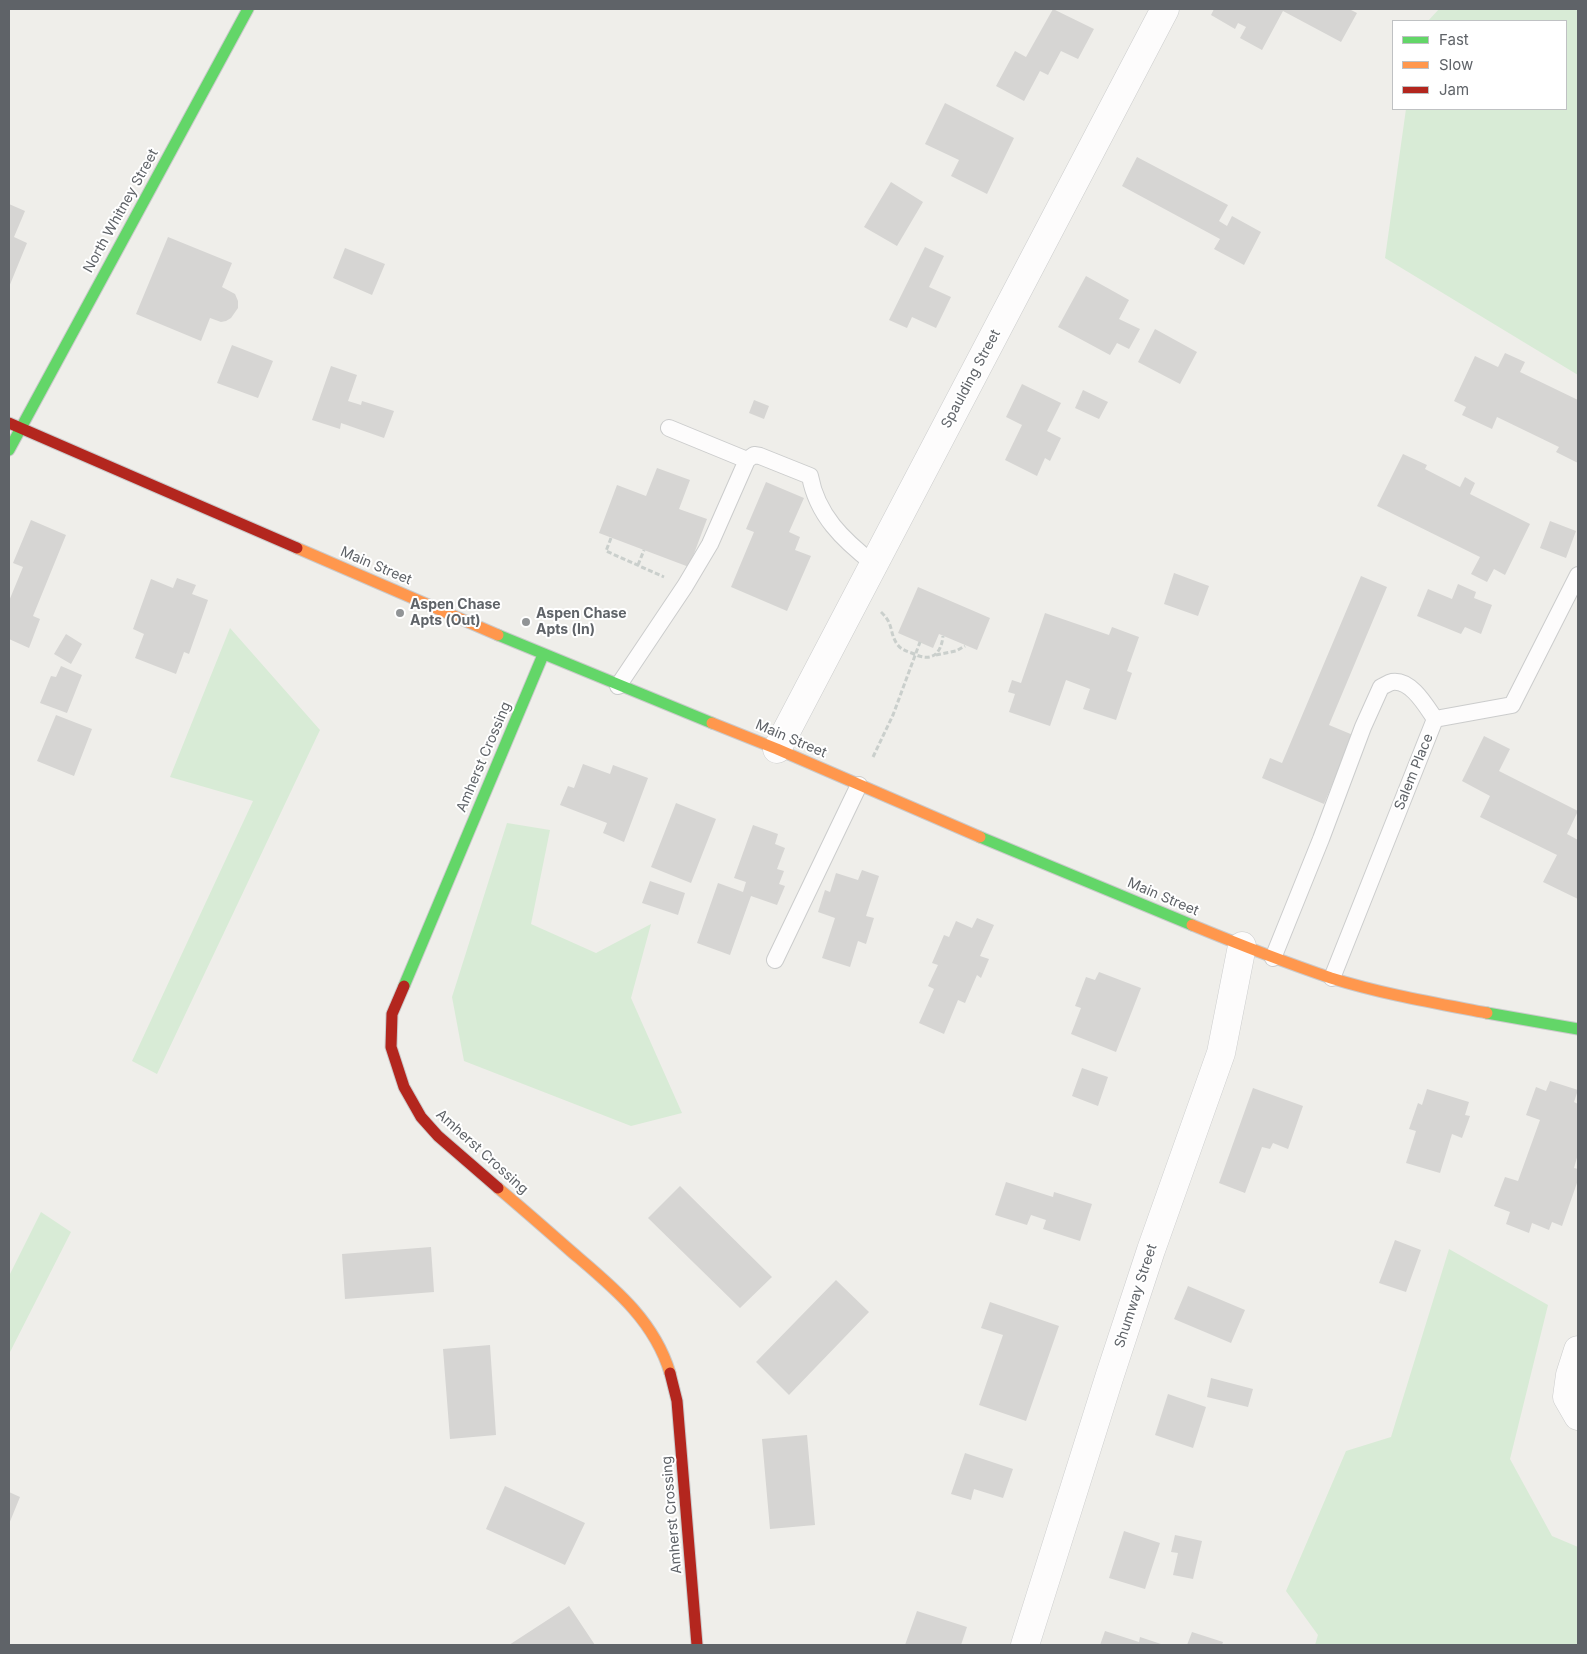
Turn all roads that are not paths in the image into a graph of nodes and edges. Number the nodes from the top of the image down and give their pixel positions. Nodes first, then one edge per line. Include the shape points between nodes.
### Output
1 (248, 9) edge
2 (1165, 9) edge
3 (9, 423) edge
4 (20, 428) junction
5 (669, 428) dead end
6 (9, 450) edge
7 (747, 460) junction
8 (874, 564) junction
9 (1578, 575) edge
10 (543, 655) junction
11 (618, 686) junction
12 (1435, 719) junction
13 (777, 749) junction
14 (859, 785) junction
15 (1242, 946) junction
16 (1273, 958) junction
17 (775, 960) dead end
18 (1332, 978) junction
19 (1578, 1029) edge
20 (1578, 1350) edge
21 (1578, 1416) edge
22 (698, 1645) edge
23 (1025, 1645) edge

1 - 4 main road, North Whitney Street
2 - 8 street, Spaulding Street
3 - 4 main road, Main Street
4 - 6 main road, North Whitney Street
4 - 10 main road, Main Street
5 - 7 lane
7 - 8 lane via 760,456 810,476 819,507 854,548
7 - 11 lane via 710,544
8 - 13 street, Spaulding Street
9 - 12 lane, Salem Place via 1512,706
10 - 11 main road, Main Street
10 - 22 main road, Amherst Crossing via 392,1014 391,1047 404,1087 438,1136 620,1294 652,1331 670,1369 677,1401
11 - 13 main road, Main Street
12 - 16 lane via 1409,686 1392,682 1381,687
12 - 18 lane, Salem Place
13 - 14 main road, Main Street
14 - 15 main road, Main Street
14 - 17 lane
15 - 16 main road, Main Street
15 - 23 street, Shumway Street via 1221,1053 1112,1369
16 - 18 main road, Main Street
18 - 19 main road, Main Street via 1416,1000
20 - 21 street via 1567,1397

